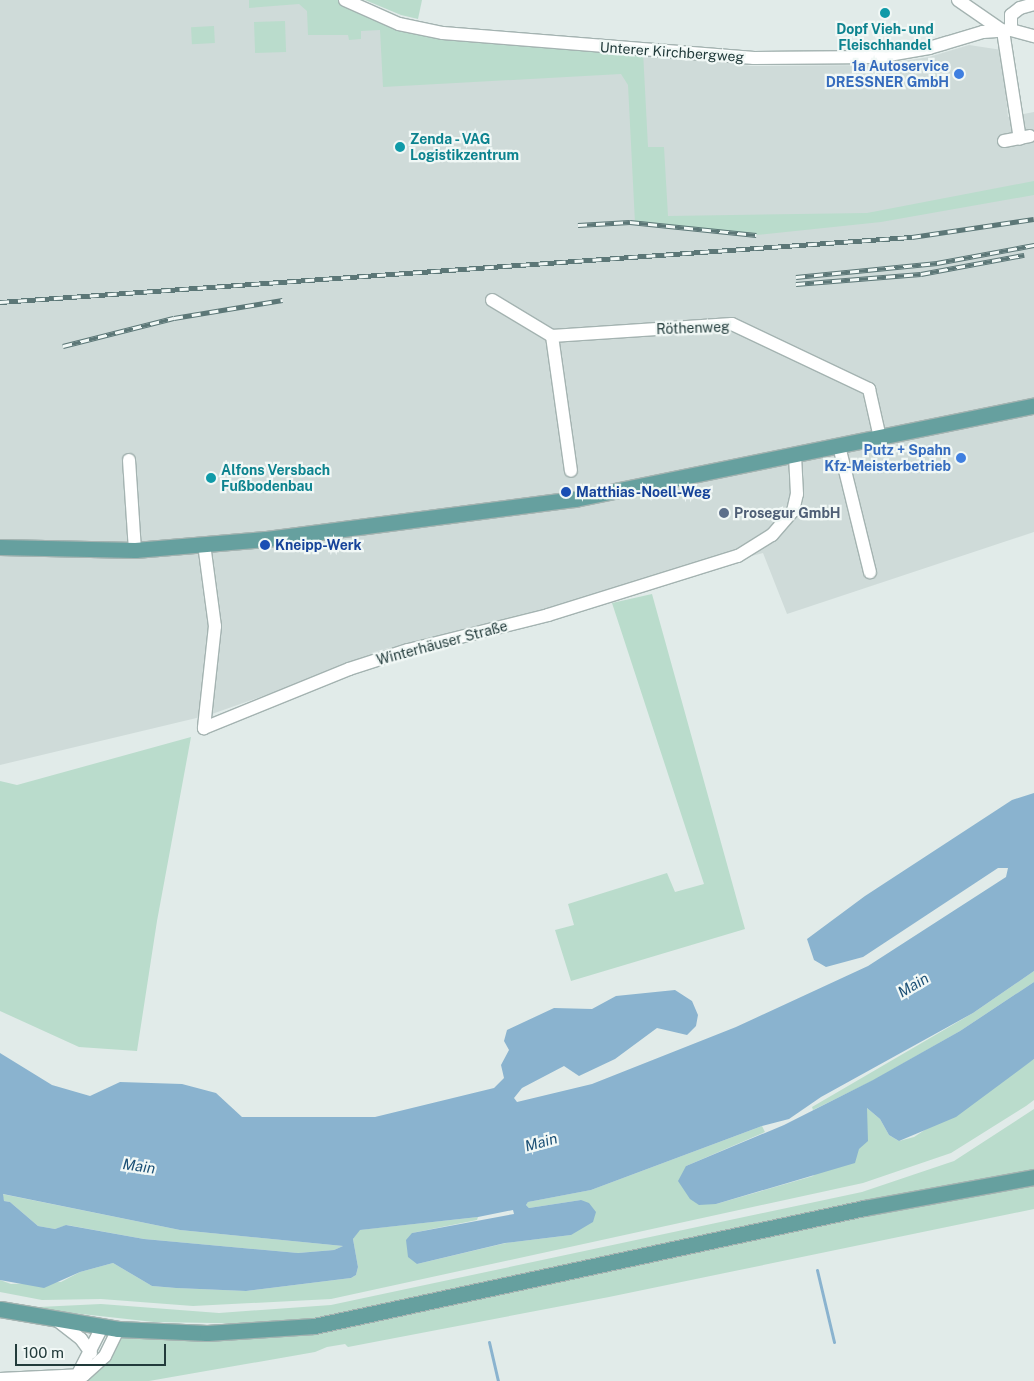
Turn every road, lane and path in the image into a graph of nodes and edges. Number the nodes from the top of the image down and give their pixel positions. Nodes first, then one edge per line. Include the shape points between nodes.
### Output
1 (345, 0) edge
2 (958, 0) edge
3 (1034, 4) edge
4 (1007, 30) junction
5 (1034, 36) edge
6 (1004, 141) dead end
7 (492, 300) dead end
8 (552, 336) junction
9 (1034, 406) edge
10 (880, 438) junction
11 (839, 446) junction
12 (795, 456) junction
13 (129, 460) dead end
14 (571, 471) dead end
15 (204, 544) junction
16 (0, 547) edge
17 (135, 550) junction
18 (870, 572) dead end
19 (1034, 1177) edge
20 (0, 1309) edge
21 (58, 1321) junction
22 (102, 1327) junction
23 (118, 1329) junction
24 (91, 1353) junction
25 (76, 1378) edge
26 (0, 1379) edge

1 - 4 street, Unterer Kirchbergweg via 399,24 443,33 754,58 877,57 929,48 983,32
2 - 4 street
3 - 4 street via 1011,15
4 - 5 street
4 - 6 street via 1025,137
7 - 8 street
8 - 10 street, Röthenweg via 732,324 870,389
8 - 14 street
9 - 10 main road
10 - 11 main road
11 - 12 main road
11 - 18 street
12 - 15 main road via 575,499
12 - 15 street, Winterhäuser Straße via 797,494 793,511 772,535 738,556 548,615 349,668 204,728 215,626
13 - 17 street
15 - 17 main road
16 - 17 main road
19 - 23 main road via 864,1208 314,1326 207,1333
20 - 21 main road
21 - 22 main road
21 - 24 street via 82,1339
22 - 23 main road
22 - 24 street
23 - 25 street via 99,1364
24 - 25 street
25 - 26 street

